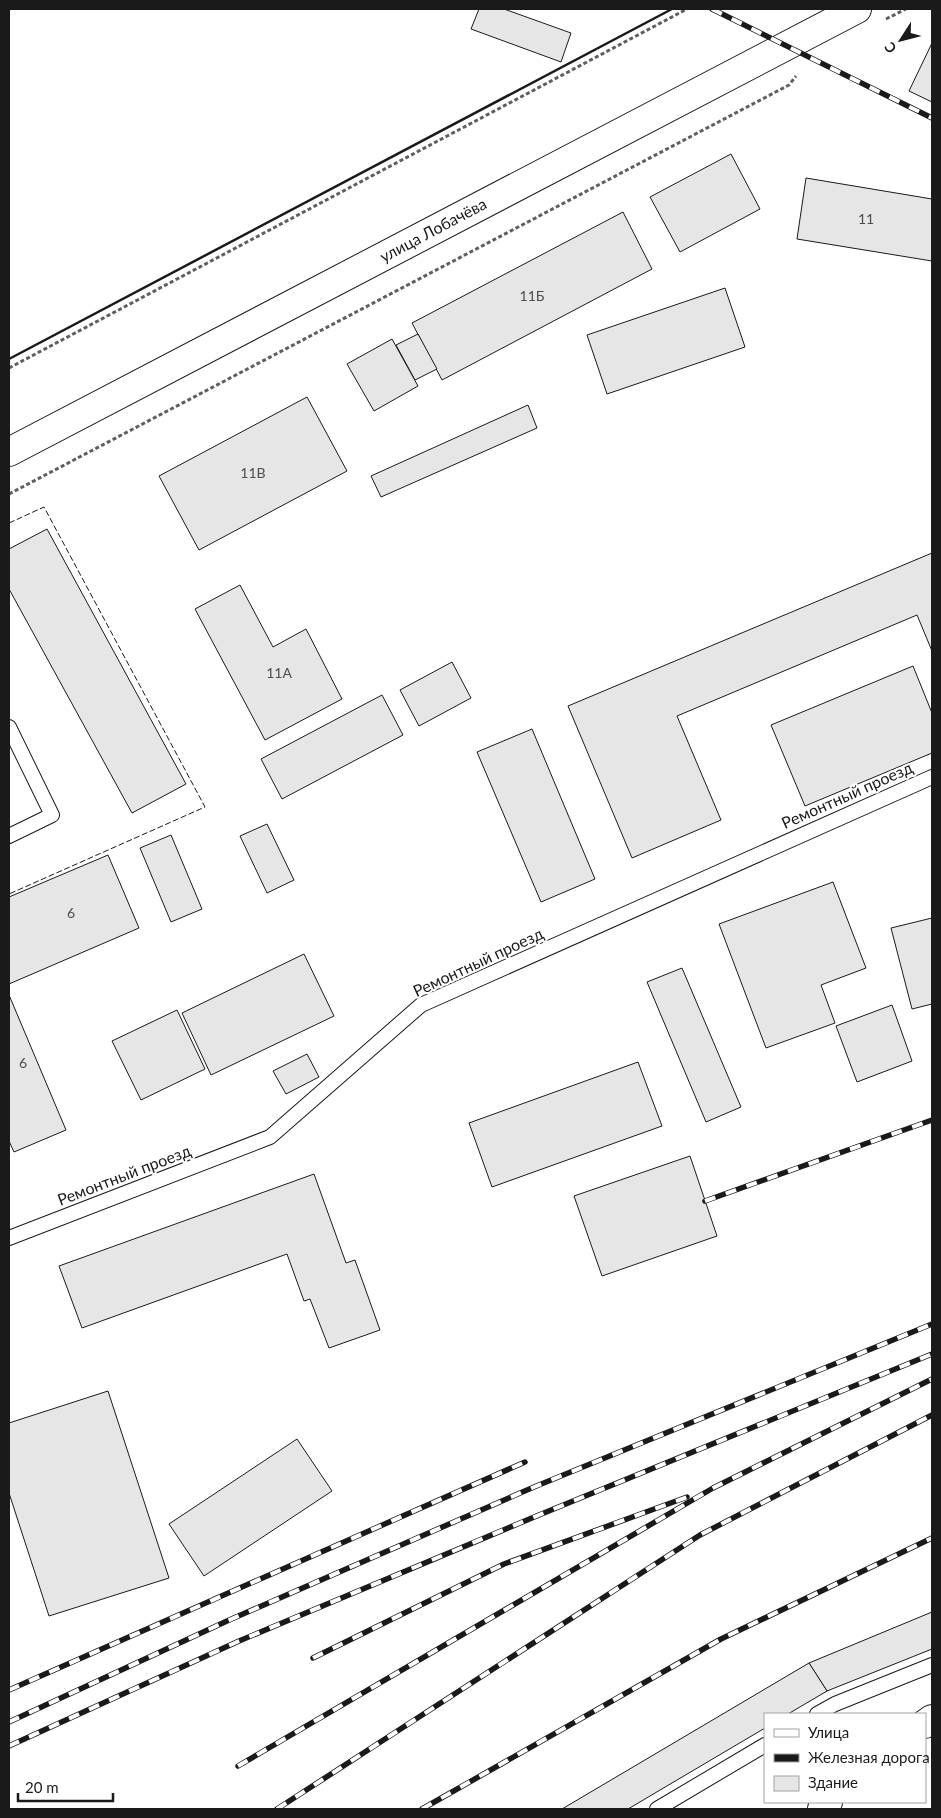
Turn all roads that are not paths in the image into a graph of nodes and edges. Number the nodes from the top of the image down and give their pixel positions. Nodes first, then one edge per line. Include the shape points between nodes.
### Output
1 (868, 15) edge
2 (9, 452) edge
3 (9, 727) edge
4 (932, 776) edge
5 (9, 836) edge
6 (9, 1238) edge
7 (932, 1665) edge
8 (819, 1713) edge
9 (764, 1746) edge
10 (657, 1809) edge

1 - 2 main road, улица Лобачёва
3 - 5 lane via 52,815
4 - 6 lane, Ремонтный проезд via 421,1005 270,1137
7 - 8 lane
9 - 10 lane

